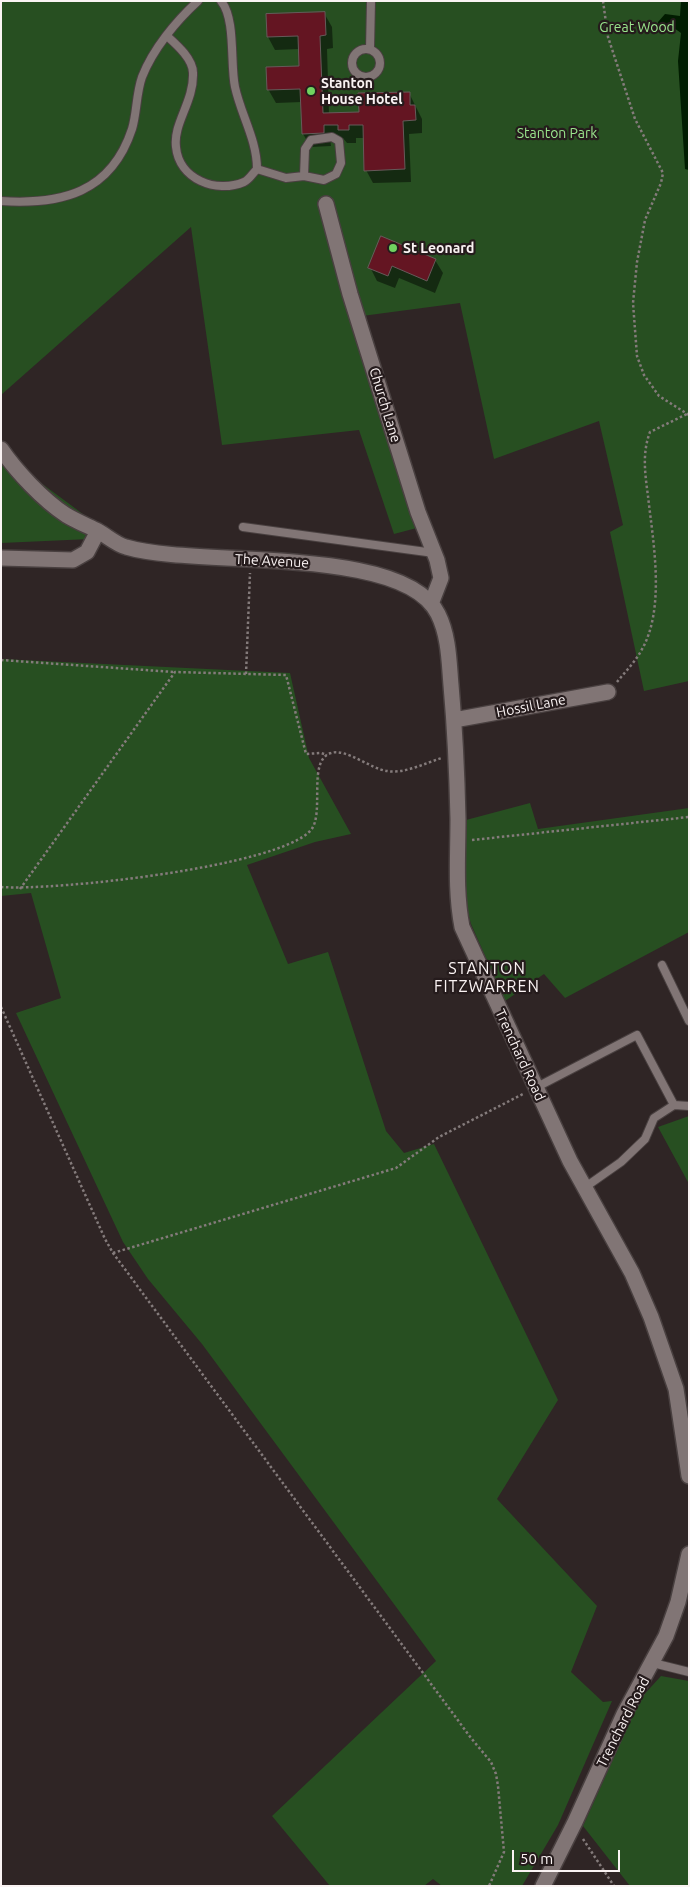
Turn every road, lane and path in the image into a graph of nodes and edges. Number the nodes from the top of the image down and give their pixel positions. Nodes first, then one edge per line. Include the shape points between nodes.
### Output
1 (198, 1) edge
2 (221, 1) edge
3 (371, 1) edge
4 (603, 1) edge
5 (167, 36) junction
6 (370, 49) dead end
7 (257, 168) junction
8 (304, 176) junction
9 (1, 200) edge
10 (326, 204) dead end
11 (688, 415) edge
12 (1, 449) edge
13 (244, 527) dead end
14 (98, 531) junction
15 (434, 553) junction
16 (1, 558) edge
17 (250, 560) junction
18 (434, 608) junction
19 (1, 660) edge
20 (175, 672) junction
21 (246, 674) junction
22 (608, 692) joint
23 (454, 720) junction
24 (327, 755) junction
25 (456, 755) junction
26 (689, 817) edge
27 (457, 840) junction
28 (1, 887) edge
29 (20, 889) junction
30 (662, 965) dead end
31 (1, 1007) edge
32 (689, 1021) edge
33 (535, 1088) junction
34 (674, 1105) junction
35 (689, 1106) edge
36 (584, 1188) junction
37 (113, 1253) junction
38 (684, 1409) edge
39 (689, 1476) edge
40 (689, 1554) edge
41 (653, 1663) junction
42 (689, 1672) edge
43 (575, 1822) junction
44 (489, 1886) edge
45 (543, 1886) edge
46 (614, 1886) edge

1 - 5 lane
2 - 7 lane via 225,6 231,40 235,86 257,153
3 - 6 lane
4 - 11 path via 608,37 635,120 663,173 645,220 637,262 633,303 636,356 644,376 658,396
5 - 7 lane via 183,51 193,71 192,95 176,131 176,148 183,168 201,182 223,187 246,182
5 - 9 lane via 142,78 135,119 127,142 103,176 84,190 63,199
7 - 8 lane via 286,178
8 - 8 lane via 305,149 311,140 332,137 339,141 341,163 336,174 324,180
10 - 15 street, Church Lane via 350,294 418,512
11 - 22 path via 650,432 644,446 656,570 652,626 641,651
12 - 14 street, The Avenue via 28,481 66,515
13 - 15 lane
14 - 16 street via 87,552 73,560
14 - 17 street, The Avenue via 125,547 167,554
15 - 18 street, Church Lane via 441,578
17 - 18 street, The Avenue via 322,564 366,571 398,582
17 - 21 path
18 - 23 street, Trenchard Road via 446,640
19 - 20 path
20 - 21 path
20 - 29 path
21 - 24 path via 286,676 306,754
22 - 23 street, Hossil Lane
23 - 25 street, Trenchard Road
24 - 25 path via 339,752 388,772 397,772
24 - 29 path via 319,767 314,825 306,835 292,842 233,860 178,871 115,881
25 - 27 street, Trenchard Road
26 - 27 path
27 - 33 street, Trenchard Road via 457,891 462,927
28 - 29 path
30 - 32 lane
31 - 37 path
33 - 34 lane via 637,1035
33 - 36 street, Trenchard Road
33 - 37 path via 444,1134 396,1168
34 - 35 lane
34 - 36 lane via 654,1118 645,1139 621,1162
36 - 38 street, Trenchard Road via 632,1273 670,1365
37 - 44 path via 491,1762 496,1774 504,1852
38 - 39 street, Trenchard Road
40 - 41 street, Trenchard Road via 678,1602
41 - 42 lane
41 - 43 street, Trenchard Road via 624,1714
43 - 45 street, Trenchard Road
43 - 46 path

